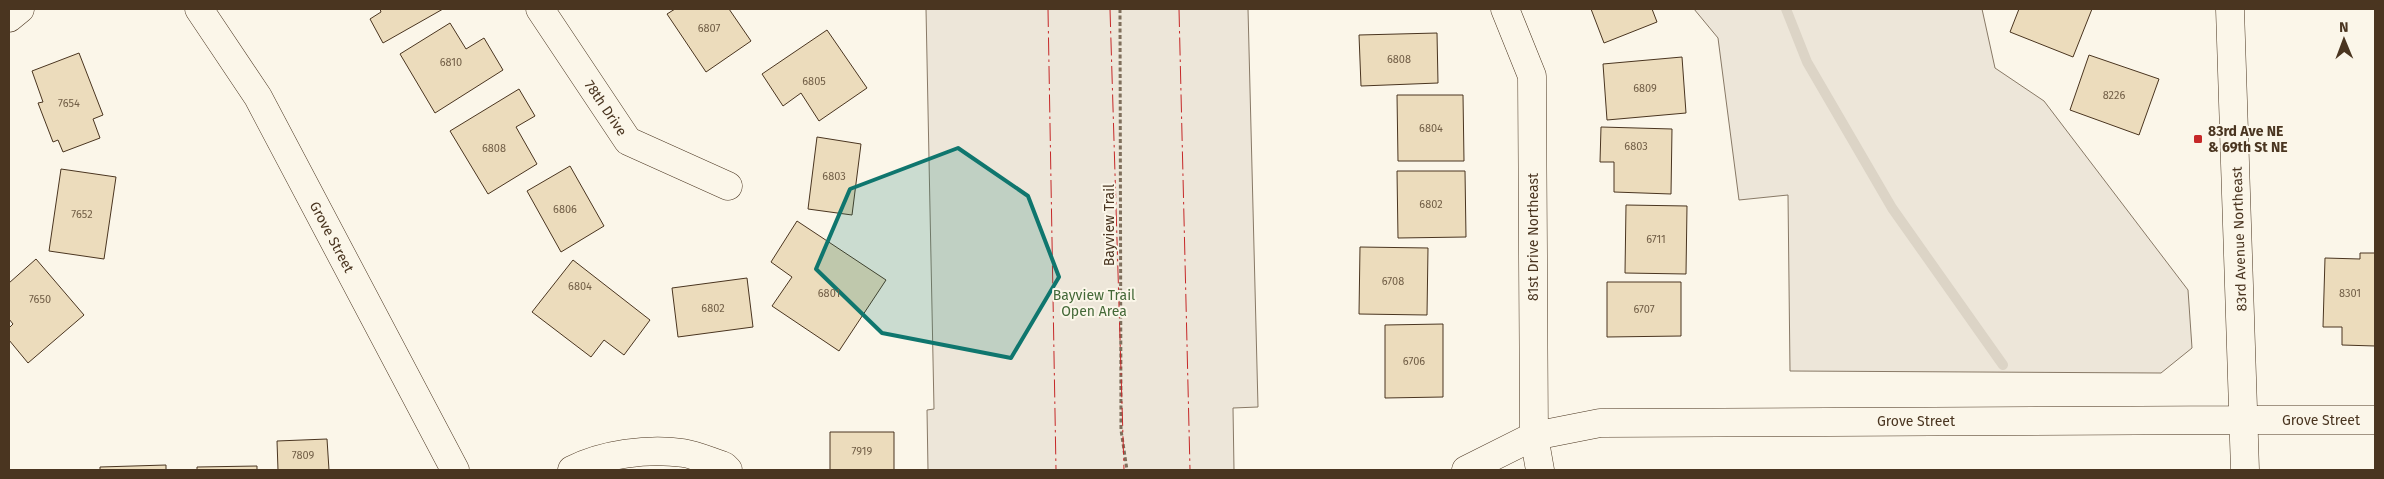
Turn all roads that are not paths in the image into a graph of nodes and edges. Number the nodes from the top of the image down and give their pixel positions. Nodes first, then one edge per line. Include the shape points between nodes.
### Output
1 (20, 9) edge
2 (199, 9) edge
3 (540, 9) edge
4 (1505, 9) edge
5 (2230, 9) edge
6 (9, 18) edge
7 (728, 186) dead end
8 (2244, 420) junction
9 (2375, 420) edge
10 (1534, 436) junction
11 (455, 470) edge
12 (572, 470) edge
13 (728, 470) edge
14 (1466, 470) edge
15 (1540, 470) edge
16 (2245, 470) edge

1 - 6 street
2 - 11 street, Grove Street via 258,97
3 - 7 street, 78th Drive via 628,140
4 - 10 street, 81st Drive Northeast via 1532,76
5 - 8 street, 83rd Avenue Northeast
8 - 9 street, Grove Street
8 - 10 street, Grove Street via 1600,423
8 - 16 street, 83rd Avenue Northeast
10 - 14 street, Grove Street
10 - 15 street, 81st Drive Northeast
12 - 13 street via 624,454 650,451 684,453

